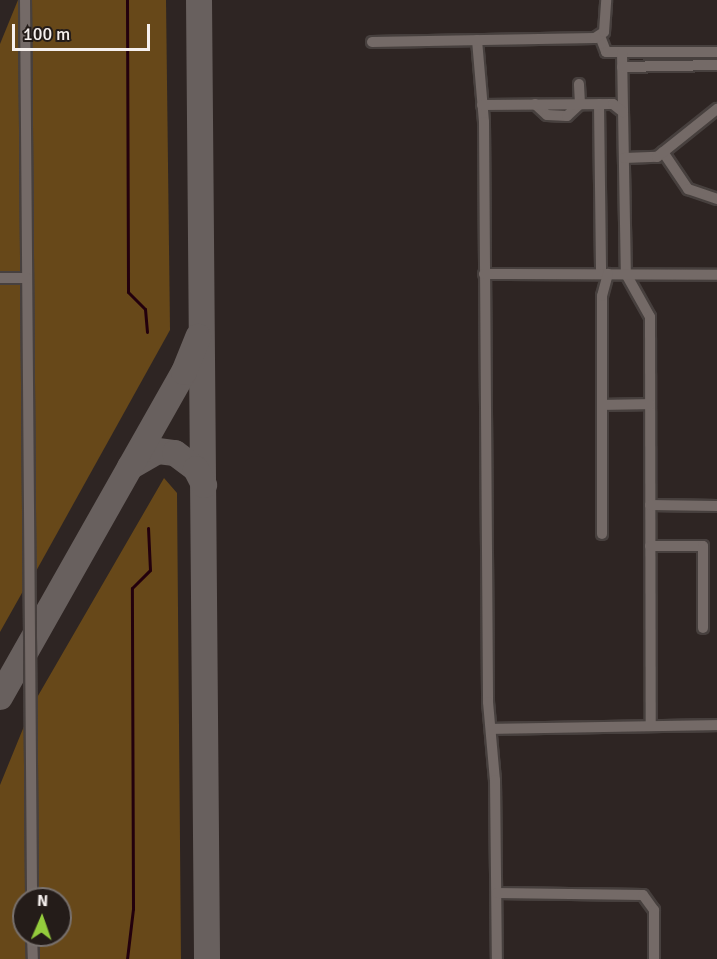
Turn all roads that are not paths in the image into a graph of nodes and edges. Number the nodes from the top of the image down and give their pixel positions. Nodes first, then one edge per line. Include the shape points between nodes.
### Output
1 (25, 0) edge
2 (606, 0) edge
3 (600, 36) junction
4 (477, 40) junction
5 (372, 42) dead end
6 (622, 52) junction
7 (717, 52) edge
8 (717, 65) edge
9 (622, 67) junction
10 (579, 84) dead end
11 (580, 104) junction
12 (482, 105) junction
13 (599, 105) junction
14 (717, 109) edge
15 (623, 112) junction
16 (663, 152) junction
17 (624, 158) junction
18 (717, 199) edge
19 (484, 274) junction
20 (605, 274) junction
21 (626, 274) junction
22 (717, 275) edge
23 (0, 278) edge
24 (27, 278) junction
25 (650, 404) junction
26 (604, 405) junction
27 (650, 505) junction
28 (717, 506) edge
29 (602, 534) dead end
30 (650, 546) junction
31 (703, 628) dead end
32 (651, 725) junction
33 (717, 725) edge
34 (491, 729) junction
35 (32, 887) edge
36 (497, 893) junction
37 (497, 959) edge
38 (654, 959) edge

1 - 24 street
2 - 3 street
3 - 4 street
3 - 6 street via 606,52
4 - 5 street
4 - 12 street
6 - 7 street
6 - 9 street
8 - 9 street
9 - 15 street
10 - 11 street
11 - 12 street
11 - 13 street
12 - 19 street
13 - 15 street via 613,104
13 - 20 street
14 - 16 street
15 - 17 street
16 - 17 street via 657,157
16 - 18 street via 688,189
17 - 21 street
19 - 20 street
19 - 34 street
20 - 21 street
20 - 26 street
21 - 22 street
21 - 25 street via 650,316
23 - 24 street
24 - 35 street
25 - 26 street
25 - 27 street
26 - 29 street
27 - 28 street
27 - 30 street
30 - 31 street via 704,546
30 - 32 street
32 - 33 street
32 - 34 street
34 - 36 street
36 - 37 street
36 - 38 street via 643,895 654,910

